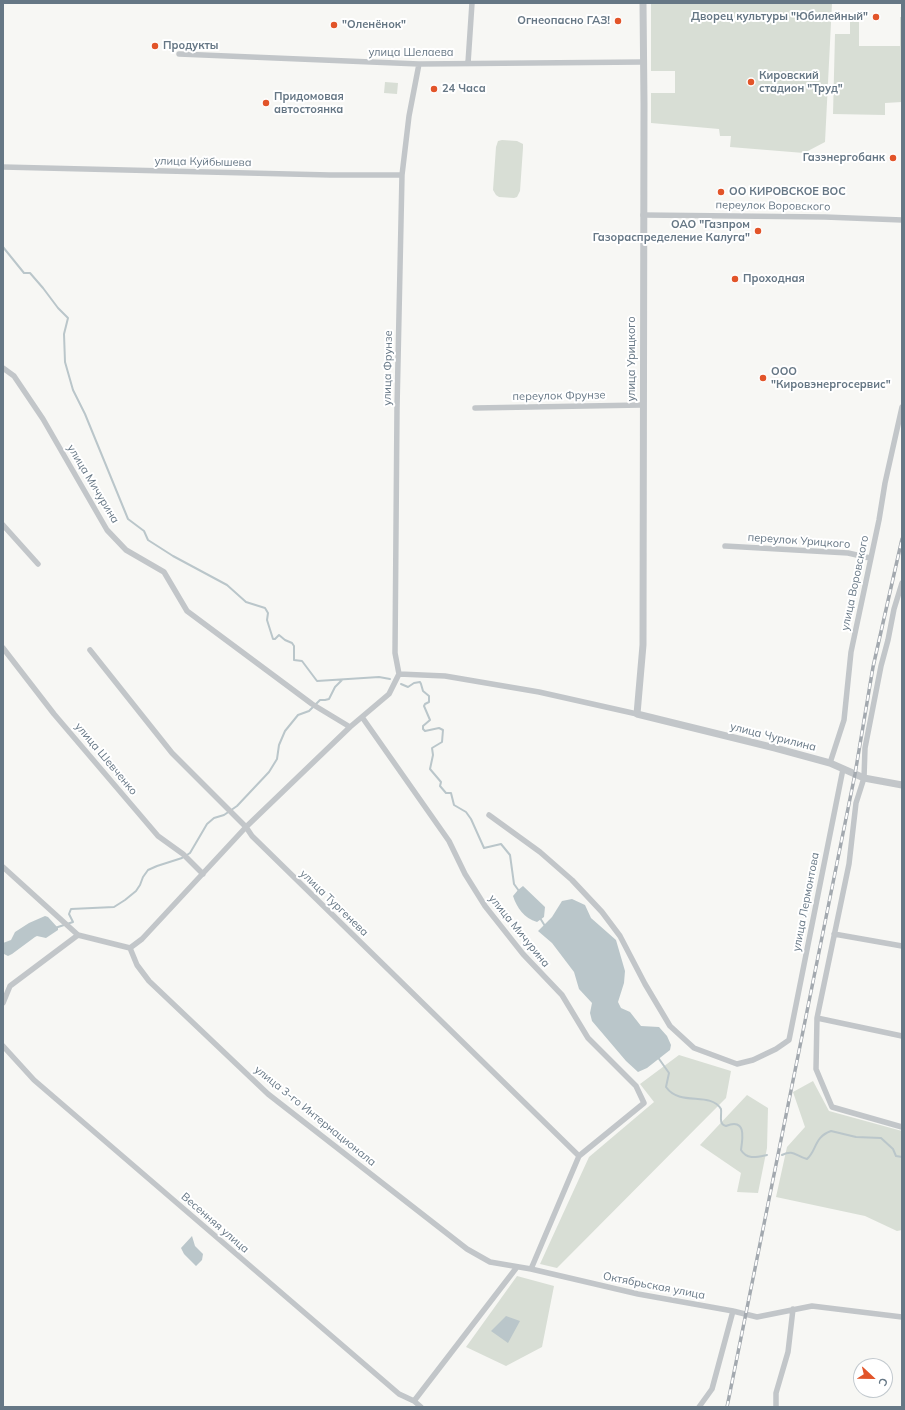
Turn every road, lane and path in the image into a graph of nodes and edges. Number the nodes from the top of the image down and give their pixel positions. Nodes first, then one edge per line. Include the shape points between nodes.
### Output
1 (472, 3) edge
2 (643, 3) edge
3 (179, 54) dead end
4 (643, 62) junction
5 (468, 63) junction
6 (419, 64) junction
7 (3, 167) edge
8 (402, 175) junction
9 (643, 215) junction
10 (902, 220) edge
11 (3, 368) edge
12 (642, 405) junction
13 (902, 407) edge
14 (475, 408) dead end
15 (3, 525) edge
16 (725, 546) dead end
17 (870, 558) junction
18 (38, 564) dead end
19 (902, 583) edge
20 (3, 648) edge
21 (90, 650) dead end
22 (399, 674) junction
23 (637, 714) junction
24 (362, 717) junction
25 (350, 727) junction
26 (830, 763) junction
27 (843, 769) junction
28 (864, 778) junction
29 (902, 785) edge
30 (489, 815) dead end
31 (246, 827) junction
32 (3, 867) edge
33 (203, 874) junction
34 (834, 934) junction
35 (78, 936) junction
36 (902, 946) edge
37 (130, 948) junction
38 (3, 1003) edge
39 (817, 1018) junction
40 (902, 1036) edge
41 (3, 1046) edge
42 (902, 1127) edge
43 (579, 1156) junction
44 (517, 1267) junction
45 (531, 1269) junction
46 (571, 1279) joint
47 (793, 1309) junction
48 (733, 1311) junction
49 (902, 1317) edge
50 (414, 1401) junction
51 (421, 1407) edge
52 (699, 1407) edge
53 (776, 1407) edge

1 - 5 street
2 - 4 street, улица Урицкого
3 - 6 street, улица Шелаева
4 - 5 street, улица Шелаева
4 - 9 street, улица Урицкого
5 - 6 street, улица Шелаева
6 - 8 street, улица Фрунзе via 408,116
7 - 8 street, улица Куйбышева
8 - 22 street, улица Фрунзе via 397,408 396,653
9 - 10 street, переулок Воровского
9 - 12 street, улица Урицкого
11 - 25 street, улица Мичурина via 14,376 43,419 107,530 121,545 164,572 187,611 312,704
12 - 14 street, переулок Фрунзе
12 - 23 street, улица Урицкого via 643,645
13 - 17 street, улица Воровского
15 - 18 street
16 - 17 street, переулок Урицкого via 848,553
17 - 26 street, улица Воровского via 851,652 844,720
19 - 28 street via 866,740
20 - 33 street, улица Шевченко via 54,714 158,836 183,854
21 - 31 street, улица Тургенева via 172,753
22 - 23 street via 445,676 539,692
22 - 24 street via 389,694
23 - 26 street, улица Чурилина
24 - 25 street
24 - 43 street, улица Мичурина via 449,841 484,906 523,954 562,995 588,1038 636,1086 644,1103
25 - 31 street
26 - 27 street, улица Чурилина
27 - 28 street, улица Чурилина
27 - 30 street, улица Лермонтова via 790,1040 754,1060 737,1064 694,1048 670,1026 620,936 602,912 572,880 540,852
28 - 29 street, улица Чурилина
28 - 34 street via 856,803 849,864
31 - 33 street
31 - 43 street, улица Тургенева via 252,836
32 - 35 street
33 - 37 street
34 - 36 street
34 - 39 street
35 - 37 street
35 - 38 street via 10,986
37 - 44 street, улица 3-го Интернационала via 137,965 149,981 268,1094 467,1249 490,1262
39 - 40 street
39 - 42 street via 816,1069 832,1107
41 - 50 street, Весенняя улица via 34,1080 399,1394
43 - 45 street
44 - 45 street, улица 3-го Интернационала
44 - 50 street
45 - 46 street, улица 3-го Интернационала
46 - 48 street, Октябрьская улица
47 - 48 street, Октябрьская улица via 757,1317
47 - 49 street, Октябрьская улица via 812,1306
47 - 53 street via 788,1352 776,1393
48 - 52 street via 712,1388
50 - 51 street, Весенняя улица

